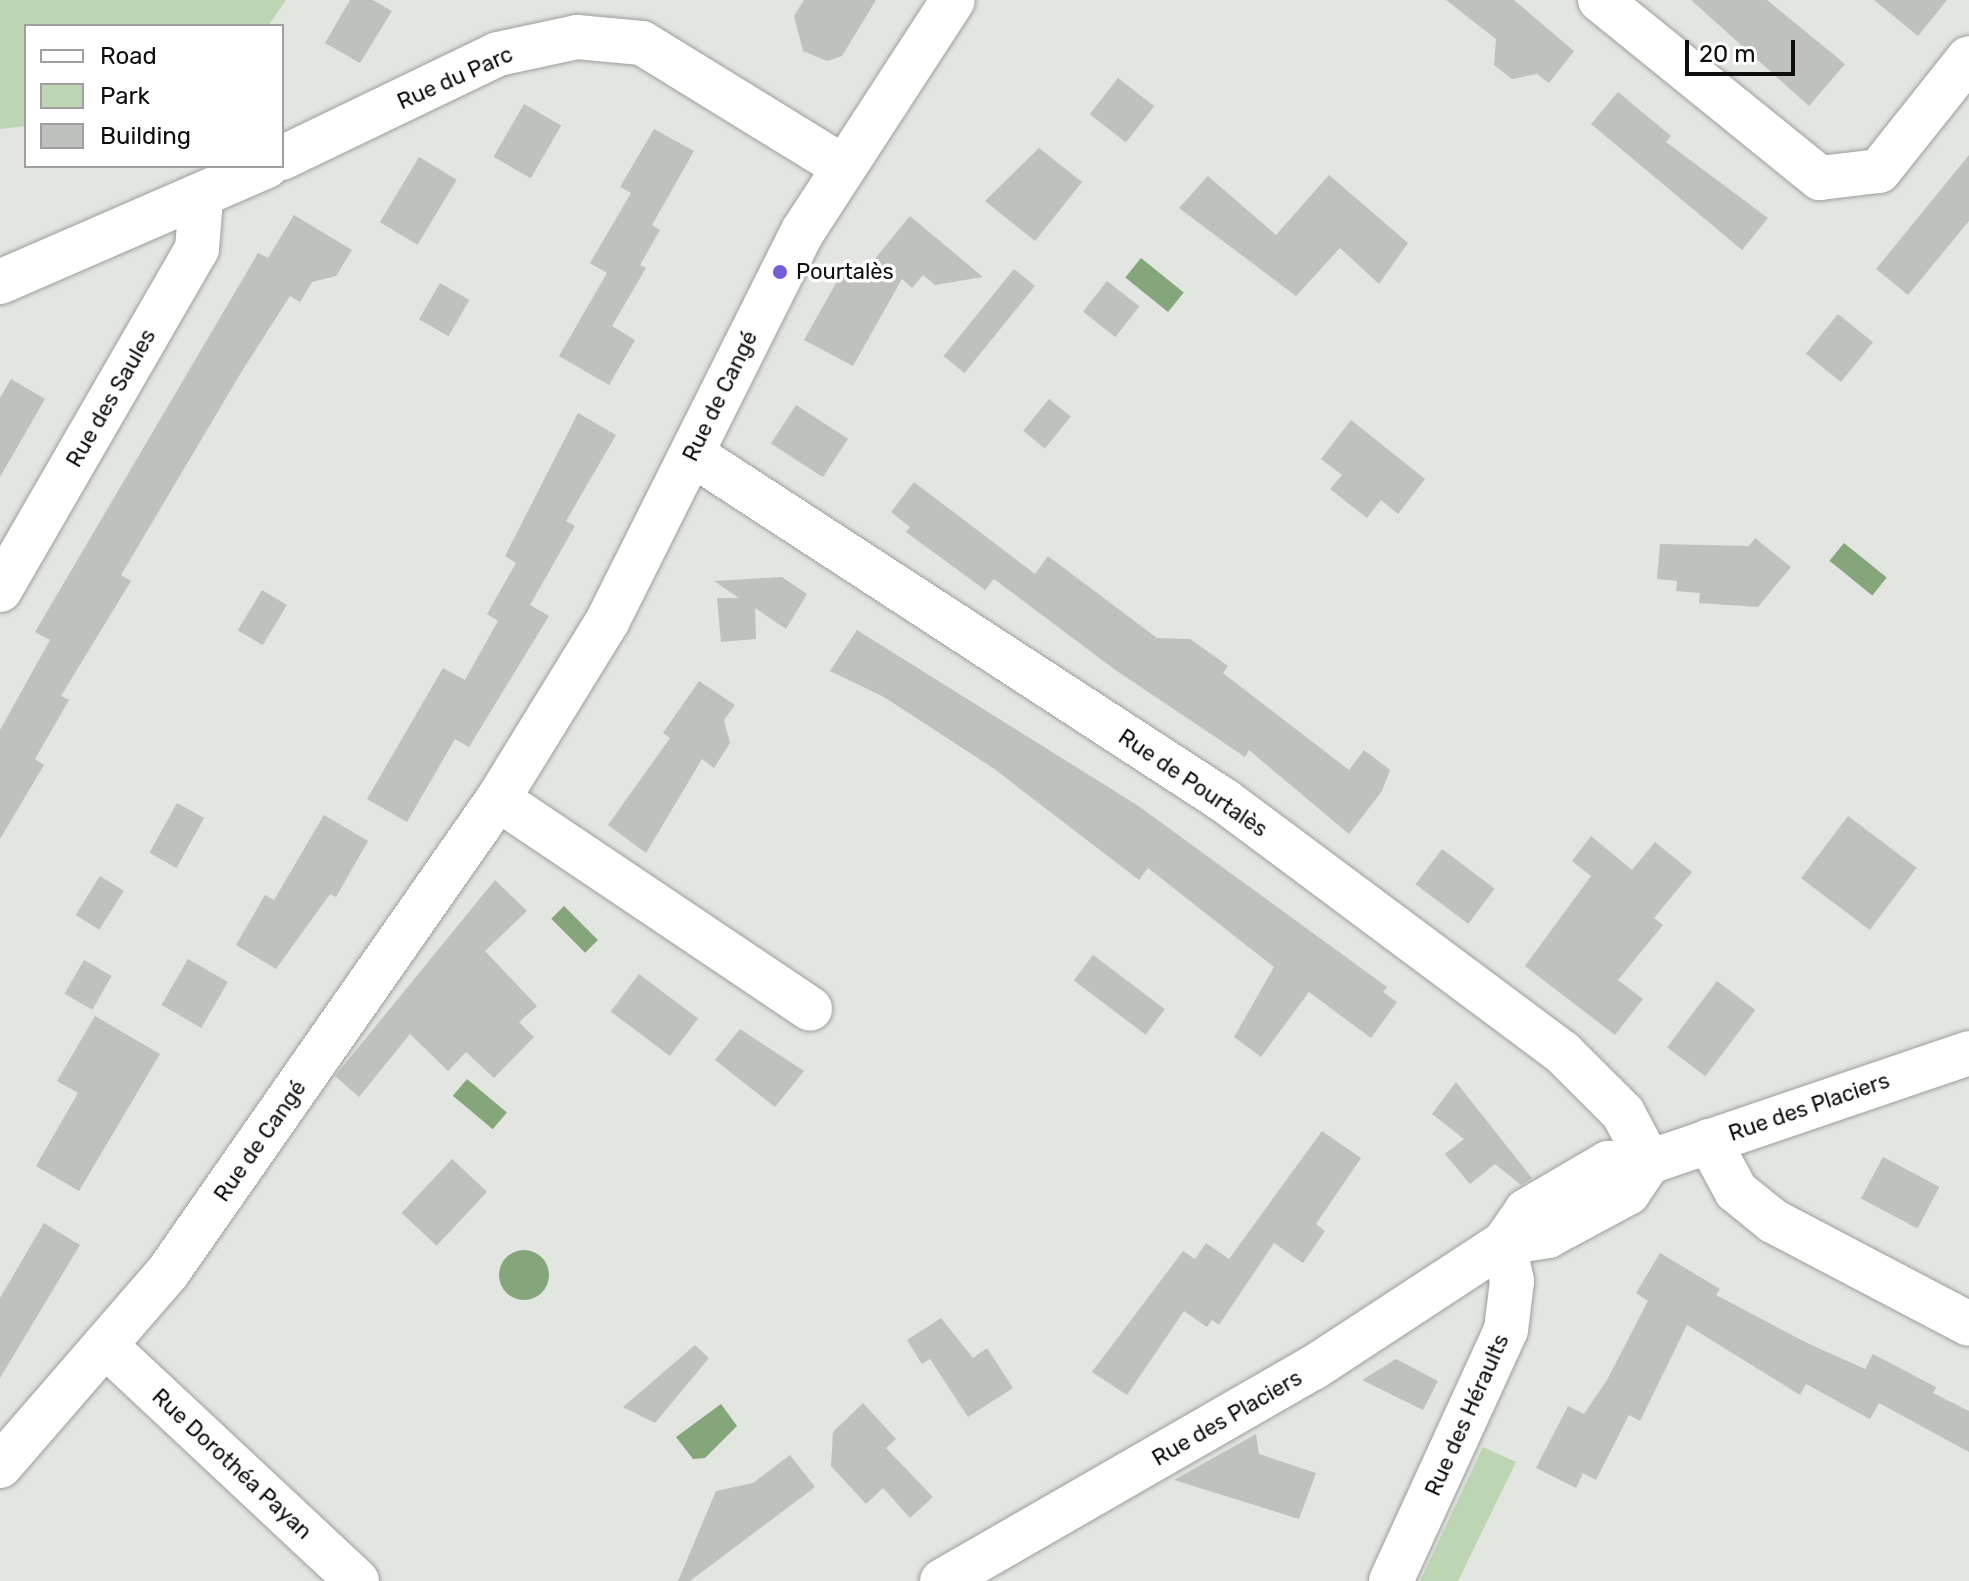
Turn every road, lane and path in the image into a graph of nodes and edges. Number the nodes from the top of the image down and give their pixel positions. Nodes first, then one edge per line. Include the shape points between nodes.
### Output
1 (953, 0) edge
2 (1600, 0) edge
3 (1969, 58) edge
4 (284, 157) edge
5 (842, 166) junction
6 (263, 168) edge
7 (201, 199) junction
8 (0, 282) edge
9 (692, 454) junction
10 (0, 590) edge
11 (498, 799) junction
12 (810, 1009) dead end
13 (1969, 1053) edge
14 (1709, 1141) junction
15 (1649, 1162) junction
16 (1504, 1243) junction
17 (1969, 1324) edge
18 (108, 1348) junction
19 (0, 1466) edge
20 (357, 1581) edge
21 (942, 1581) edge
22 (1391, 1581) edge

1 - 5 street, Rue de Cangé
2 - 3 street via 1820,178 1879,171
4 - 5 street, Rue du Parc via 498,54 577,37 642,43
5 - 9 street, Rue de Cangé via 780,272
6 - 7 street
7 - 8 street
7 - 10 street, Rue des Saules via 197,249
9 - 11 street, Rue de Cangé via 580,669
9 - 15 street, Rue de Pourtalès via 1225,801 1562,1052 1623,1113
11 - 12 street
11 - 18 street, Rue de Cangé
13 - 14 street, Rue des Placiers
14 - 15 street, Rue des Placiers
14 - 17 street via 1736,1191 1773,1221
15 - 16 street, Rue des Placiers via 1608,1163 1573,1182 1526,1211
16 - 21 street, Rue des Placiers via 1313,1368
16 - 22 street, Rue des Héraults via 1512,1281 1506,1330
18 - 19 street, Rue de Cangé
18 - 20 street, Rue Dorothéa Payan

